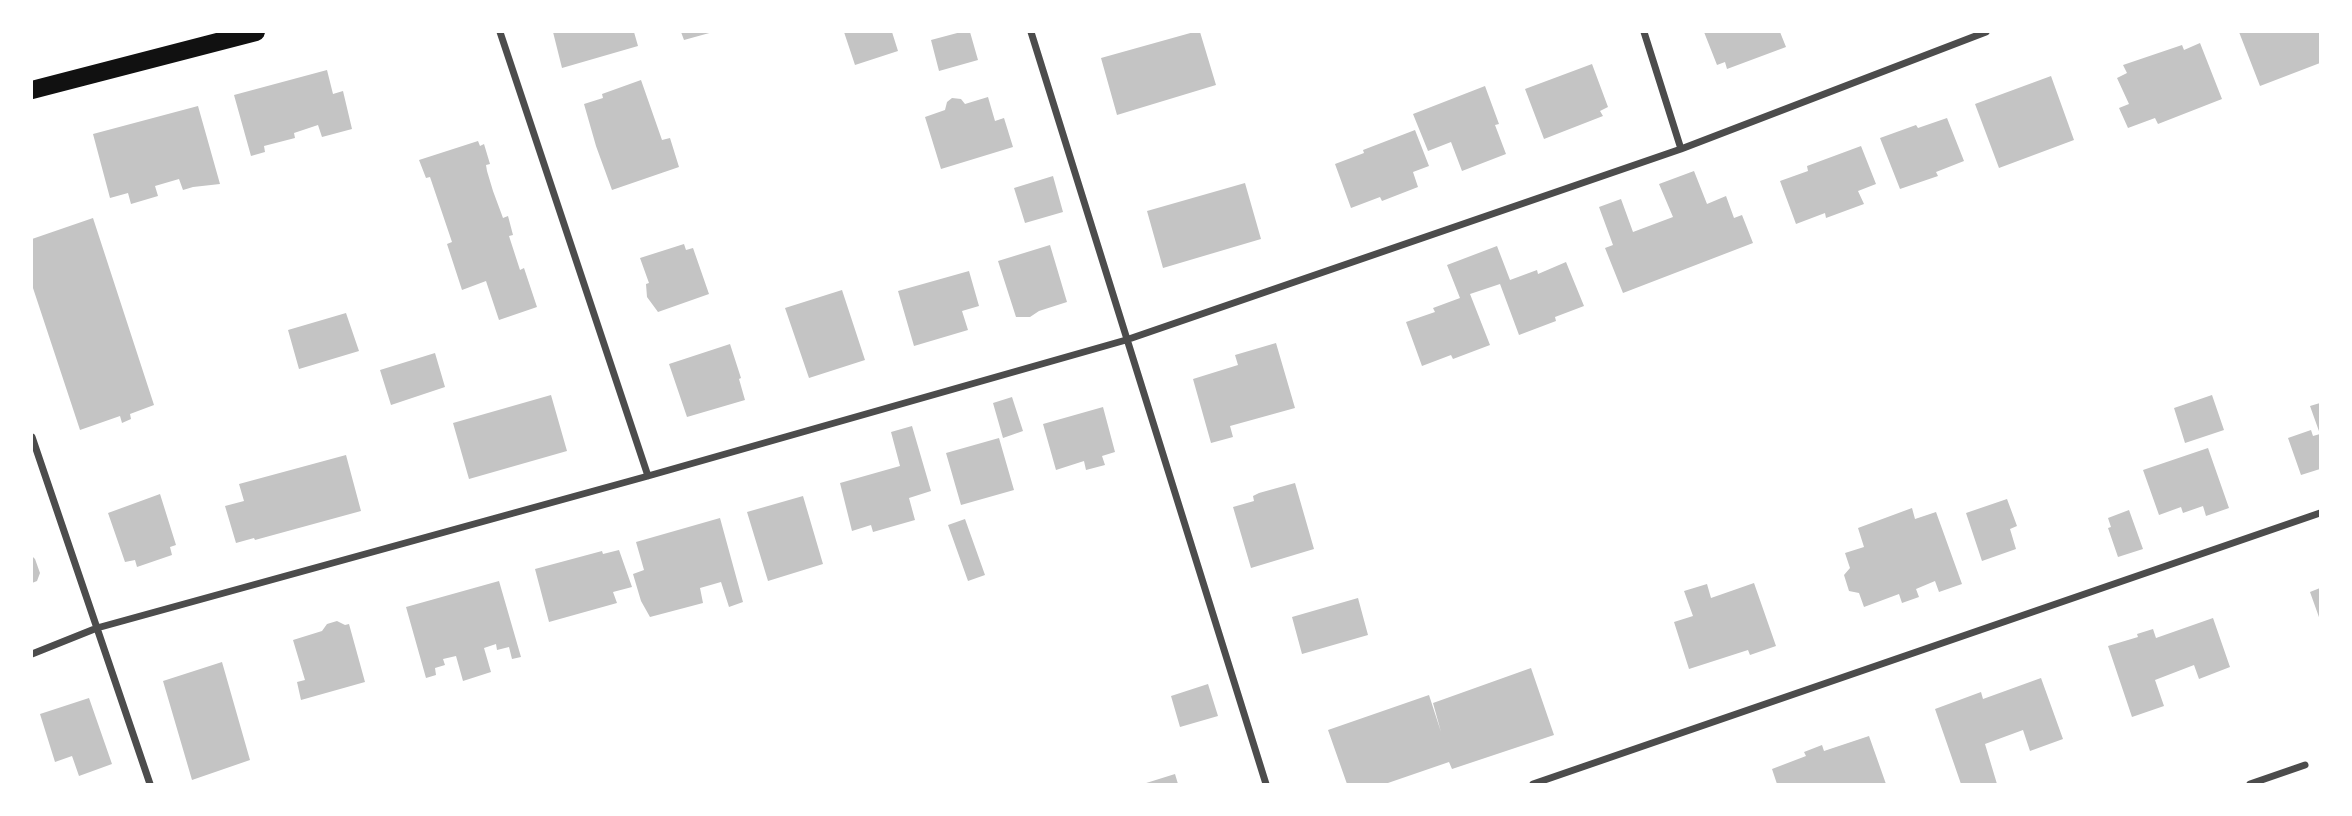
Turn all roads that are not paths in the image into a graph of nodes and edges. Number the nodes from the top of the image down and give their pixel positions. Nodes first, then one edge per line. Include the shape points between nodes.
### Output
1 (256, 32) edge
2 (500, 32) edge
3 (1031, 32) edge
4 (1644, 32) edge
5 (1986, 32) edge
6 (32, 90) edge
7 (1681, 149) junction
8 (1126, 340) junction
9 (32, 437) edge
10 (648, 476) junction
11 (2320, 513) edge
12 (97, 628) junction
13 (32, 654) edge
14 (2305, 765) dead end
15 (150, 785) edge
16 (1266, 785) edge
17 (1533, 785) edge
18 (2250, 785) edge

1 - 6 main road
2 - 10 street
3 - 8 street
4 - 7 street
5 - 7 street
7 - 8 street
8 - 10 street
8 - 16 street
9 - 12 street
10 - 12 street
11 - 17 street
12 - 13 street
12 - 15 street
14 - 18 street

